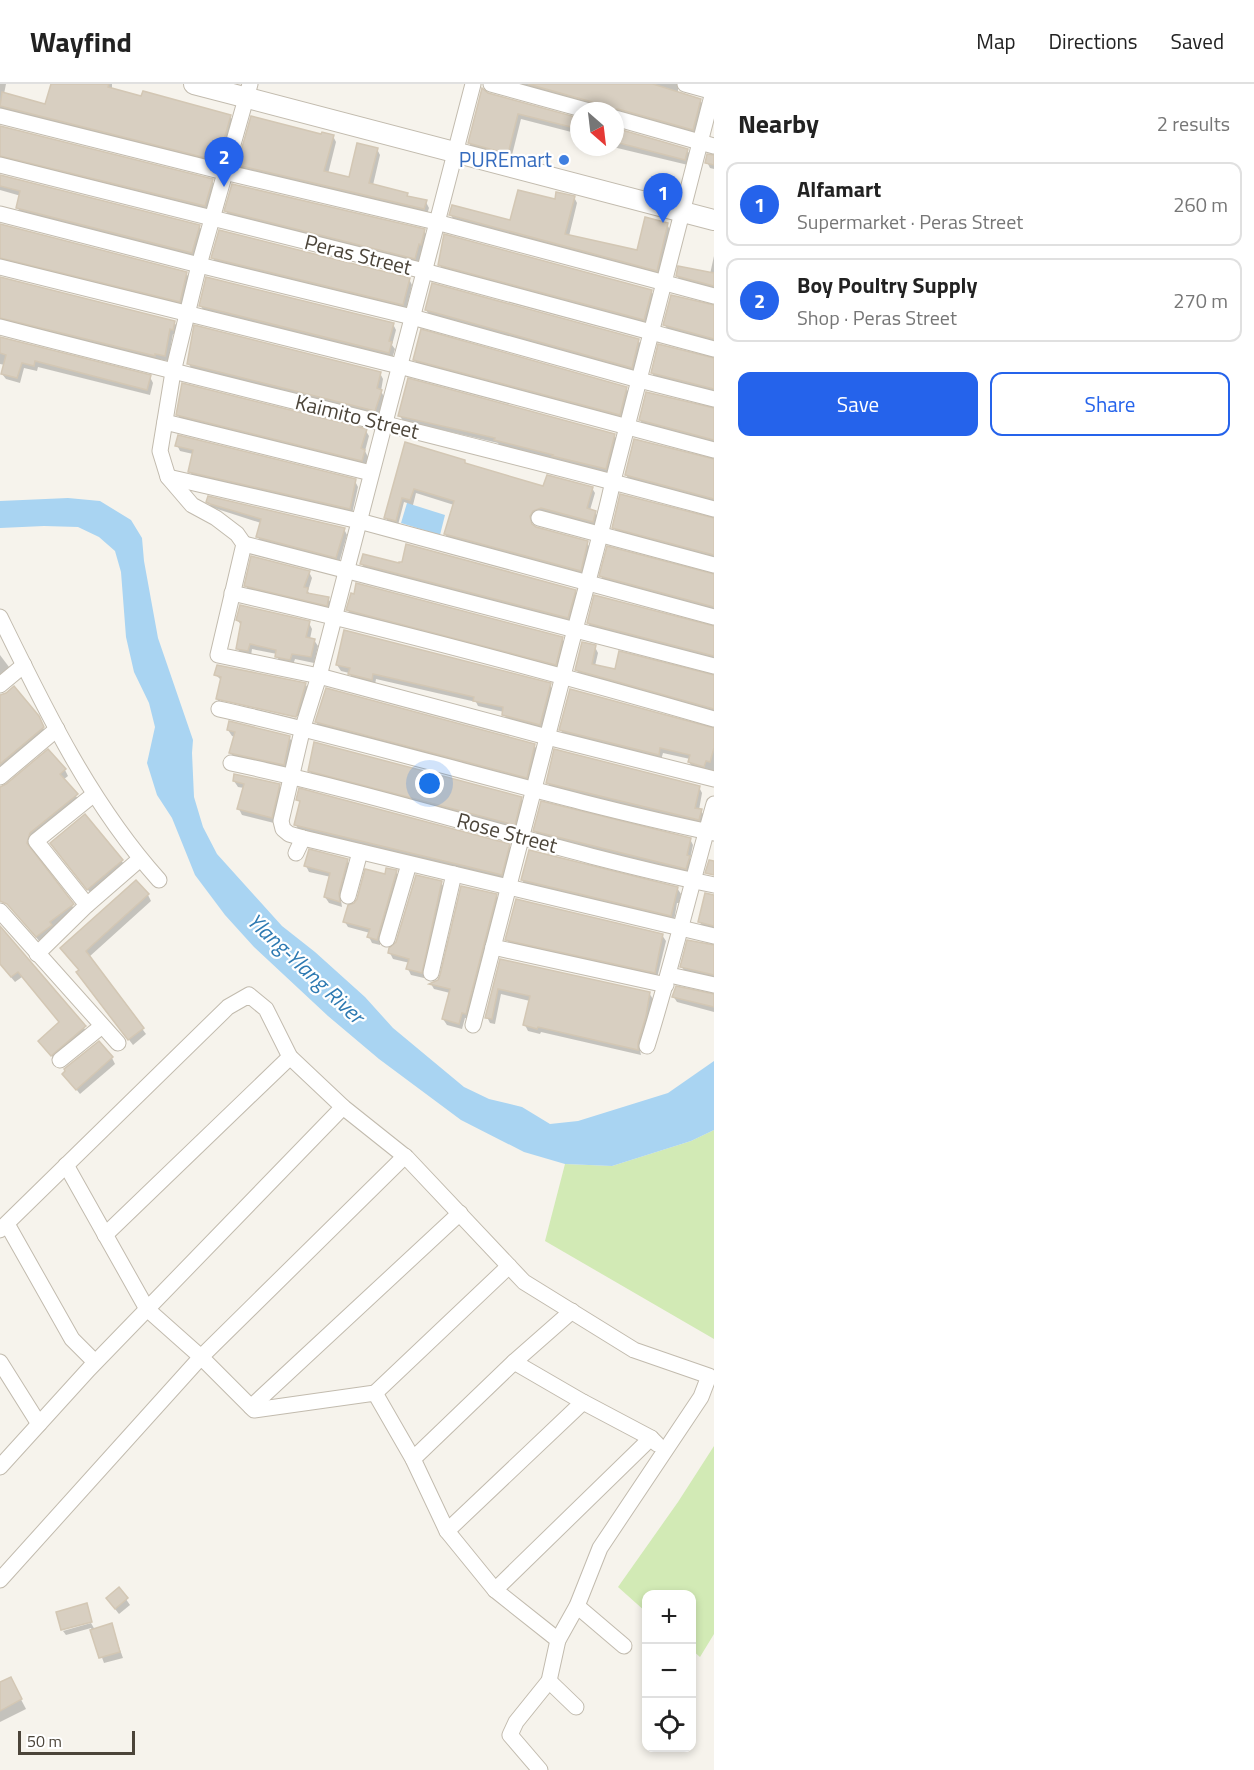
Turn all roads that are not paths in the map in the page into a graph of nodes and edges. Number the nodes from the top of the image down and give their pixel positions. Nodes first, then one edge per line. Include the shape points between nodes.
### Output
1 (194, 84) edge
2 (473, 84) edge
3 (491, 84) edge
4 (685, 84) edge
5 (714, 90) edge
6 (249, 91) edge
7 (570, 106) edge
8 (0, 116) edge
9 (624, 121) edge
10 (707, 144) edge
11 (455, 152) junction
12 (0, 165) edge
13 (224, 172) junction
14 (682, 212) junction
15 (0, 214) edge
16 (212, 219) junction
17 (714, 220) edge
18 (436, 222) junction
19 (199, 265) junction
20 (0, 267) edge
21 (424, 271) junction
22 (665, 284) junction
23 (714, 296) edge
24 (188, 312) junction
25 (412, 317) junction
26 (0, 327) edge
27 (651, 333) junction
28 (714, 349) edge
29 (399, 366) junction
30 (173, 372) junction
31 (639, 380) junction
32 (714, 399) edge
33 (165, 422) junction
34 (384, 423) junction
35 (627, 428) junction
36 (714, 450) edge
37 (371, 473) junction
38 (168, 477) junction
39 (613, 482) junction
40 (714, 509) edge
41 (539, 518) dead end
42 (359, 521) junction
43 (601, 535) junction
44 (244, 544) junction
45 (714, 565) edge
46 (347, 570) junction
47 (587, 583) junction
48 (232, 593) junction
49 (334, 616) junction
50 (0, 617) edge
51 (714, 617) edge
52 (574, 631) junction
53 (24, 665) junction
54 (714, 666) edge
55 (320, 676) junction
56 (563, 676) junction
57 (0, 685) edge
58 (219, 708) dead end
59 (714, 718) edge
60 (303, 727) junction
61 (57, 729) junction
62 (547, 737) junction
63 (231, 763) dead end
64 (291, 776) junction
65 (0, 777) edge
66 (714, 779) edge
67 (534, 789) junction
68 (93, 795) junction
69 (714, 804) edge
70 (710, 832) edge
71 (520, 836) junction
72 (303, 838) junction
73 (360, 852) junction
74 (296, 854) dead end
75 (140, 859) junction
76 (409, 864) junction
77 (454, 874) junction
78 (159, 880) dead end
79 (694, 880) junction
80 (714, 885) edge
81 (509, 888) junction
82 (348, 896) dead end
83 (87, 905) junction
84 (0, 911) edge
85 (680, 927) junction
86 (714, 936) edge
87 (387, 939) dead end
88 (493, 947) junction
89 (37, 954) junction
90 (431, 972) dead end
91 (668, 979) junction
92 (714, 985) edge
93 (473, 1025) dead end
94 (102, 1026) junction
95 (118, 1043) dead end
96 (646, 1046) dead end
97 (290, 1057) junction
98 (60, 1060) dead end
99 (343, 1107) junction
100 (405, 1156) junction
101 (66, 1166) junction
102 (460, 1213) junction
103 (4, 1227) edge
104 (105, 1235) junction
105 (509, 1266) junction
106 (147, 1309) junction
107 (572, 1311) junction
108 (201, 1357) junction
109 (0, 1362) edge
110 (95, 1362) junction
111 (514, 1362) junction
112 (375, 1393) junction
113 (583, 1402) junction
114 (251, 1407) junction
115 (39, 1424) junction
116 (651, 1438) junction
117 (665, 1453) junction
118 (413, 1459) junction
119 (0, 1467) edge
120 (447, 1531) junction
121 (0, 1580) edge
122 (495, 1590) junction
123 (577, 1606) junction
124 (558, 1640) junction
125 (624, 1646) dead end
126 (549, 1682) junction
127 (576, 1707) dead end
128 (540, 1770) edge

1 - 6 street
2 - 11 street
3 - 7 street
4 - 5 street
5 - 10 street
6 - 11 street
6 - 13 street
8 - 13 street
9 - 10 street
10 - 14 street
11 - 14 street
11 - 18 street
12 - 16 street, Peras Street
13 - 16 street
13 - 18 street
14 - 17 street
14 - 22 street
15 - 19 street
16 - 19 street
16 - 21 street, Peras Street
18 - 21 street
18 - 22 street
19 - 24 street
19 - 25 street
20 - 24 street
21 - 25 street
21 - 27 street, Peras Street
22 - 23 street
22 - 27 street
24 - 29 street
24 - 30 street
25 - 29 street
25 - 31 street
26 - 30 street, Kaimito Street
27 - 28 street, Peras Street
27 - 31 street
29 - 34 street
29 - 35 street
30 - 33 street
30 - 34 street, Kaimito Street
31 - 32 street
31 - 35 street
33 - 37 street
33 - 38 street via 160,451
34 - 37 street
34 - 39 street, Kaimito Street
35 - 36 street
35 - 39 street
37 - 42 street
38 - 42 street
38 - 44 street via 192,505 216,518
39 - 40 street, Kaimito Street
39 - 43 street
41 - 43 street
42 - 46 street
42 - 47 street
43 - 45 street
43 - 47 street
44 - 46 street
44 - 48 street
46 - 49 street
46 - 52 street
47 - 51 street
47 - 52 street
48 - 49 street
48 - 55 street via 218,655
49 - 55 street
49 - 56 street
50 - 53 street
52 - 54 street
52 - 56 street
53 - 57 street
53 - 61 street
55 - 60 street
55 - 62 street
56 - 59 street
56 - 62 street
58 - 60 street
60 - 64 street
60 - 67 street
61 - 65 street
61 - 68 street
62 - 66 street
62 - 67 street
63 - 64 street, Rose Street
64 - 71 street, Rose Street
64 - 72 street via 281,821 289,834
67 - 70 street
67 - 71 street
68 - 75 street
68 - 83 street via 36,842
69 - 70 street
70 - 79 street
71 - 79 street, Rose Street
71 - 81 street
72 - 73 street
72 - 74 street
73 - 76 street
73 - 82 street
75 - 78 street
75 - 83 street
76 - 77 street
76 - 87 street
77 - 81 street
77 - 90 street
79 - 80 street, Rose Street
79 - 85 street
81 - 85 street
81 - 88 street
83 - 89 street
84 - 89 street
85 - 86 street
85 - 91 street
88 - 91 street
88 - 93 street
89 - 94 street
91 - 92 street via 674,976
91 - 96 street
94 - 95 street
94 - 98 street
97 - 99 street
97 - 101 street via 266,1009 249,995 228,1007
97 - 104 street
99 - 100 street
99 - 106 street
100 - 102 street
100 - 108 street
101 - 103 street
101 - 104 street
102 - 105 street
102 - 114 street
103 - 110 street via 72,1339
104 - 106 street
105 - 107 street via 524,1282
105 - 112 street
106 - 108 street
106 - 110 street
107 - 111 street
107 - 117 street via 634,1350 709,1376 701,1397
108 - 114 street
108 - 121 street
109 - 115 street
110 - 115 street
111 - 113 street
111 - 118 street
112 - 114 street via 254,1410
112 - 118 street
113 - 116 street
113 - 120 street
115 - 119 street
116 - 117 street
116 - 122 street
117 - 123 street via 600,1548
118 - 120 street
120 - 122 street
122 - 124 street
123 - 124 street
123 - 125 street
124 - 126 street
126 - 127 street
126 - 128 street via 510,1735

